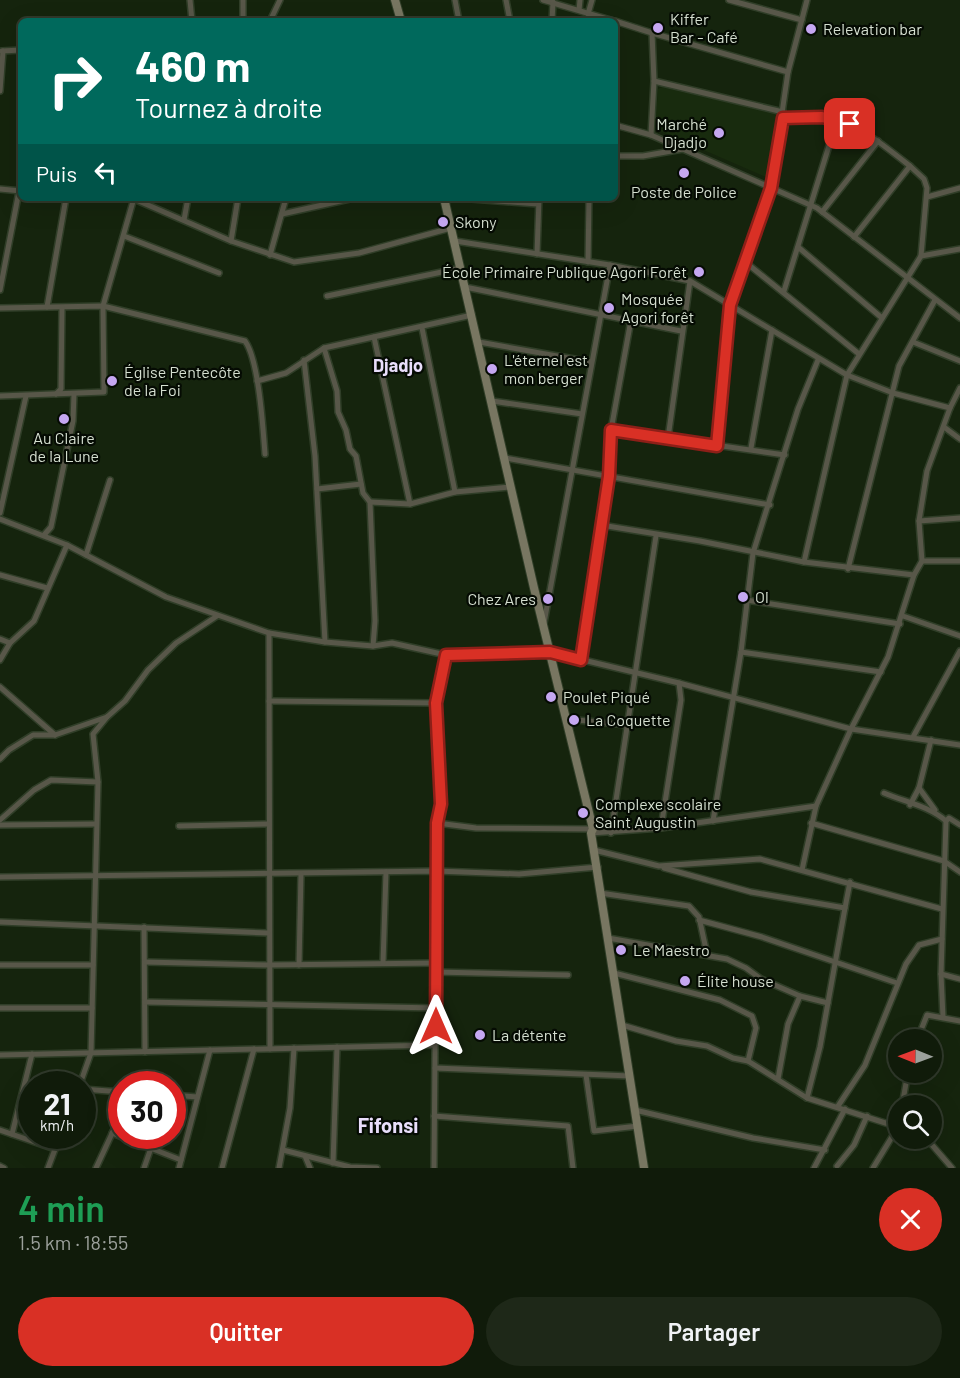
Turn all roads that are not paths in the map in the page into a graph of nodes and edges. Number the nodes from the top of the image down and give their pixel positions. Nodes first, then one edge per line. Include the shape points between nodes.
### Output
1 (190, 0) edge
2 (243, 0) edge
3 (280, 0) edge
4 (395, 0) edge
5 (455, 0) edge
6 (506, 0) edge
7 (543, 0) edge
8 (580, 0) edge
9 (592, 0) edge
10 (729, 0) edge
11 (807, 0) edge
12 (553, 2) junction
13 (579, 10) junction
14 (588, 14) junction
15 (192, 18) edge
16 (243, 18) edge
17 (271, 18) edge
18 (400, 18) edge
19 (458, 18) edge
20 (509, 18) edge
21 (552, 18) edge
22 (602, 18) edge
23 (802, 20) junction
24 (618, 23) edge
25 (652, 33) junction
26 (18, 50) edge
27 (1, 51) edge
28 (788, 72) junction
29 (654, 81) junction
30 (0, 90) edge
31 (783, 115) junction
32 (837, 120) junction
33 (618, 126) edge
34 (651, 135) junction
35 (878, 141) junction
36 (683, 149) junction
37 (618, 156) edge
38 (910, 166) junction
39 (771, 188) junction
40 (960, 188) edge
41 (0, 189) edge
42 (18, 191) edge
43 (927, 197) junction
44 (18, 201) edge
45 (65, 201) edge
46 (133, 201) edge
47 (141, 201) edge
48 (187, 201) edge
49 (238, 201) edge
50 (285, 201) edge
51 (340, 201) edge
52 (445, 201) edge
53 (538, 201) edge
54 (589, 201) edge
55 (810, 205) junction
56 (822, 212) junction
57 (282, 214) junction
58 (184, 220) junction
59 (451, 228) junction
60 (124, 236) junction
61 (855, 237) junction
62 (231, 241) junction
63 (454, 241) junction
64 (798, 247) junction
65 (960, 249) edge
66 (537, 254) junction
67 (270, 255) junction
68 (921, 256) junction
69 (2, 260) edge
70 (588, 261) junction
71 (744, 261) junction
72 (610, 265) junction
73 (461, 268) junction
74 (219, 273) dead end
75 (909, 277) junction
76 (690, 281) junction
77 (465, 287) junction
78 (0, 290) edge
79 (784, 291) junction
80 (327, 296) dead end
81 (935, 300) junction
82 (730, 305) junction
83 (103, 306) junction
84 (47, 307) junction
85 (0, 308) edge
86 (62, 308) junction
87 (472, 315) junction
88 (599, 315) junction
89 (882, 318) junction
90 (960, 318) edge
91 (631, 320) junction
92 (422, 328) junction
93 (772, 330) junction
94 (681, 331) junction
95 (374, 337) junction
96 (479, 342) junction
97 (912, 342) junction
98 (324, 348) junction
99 (859, 354) junction
100 (304, 360) junction
101 (818, 360) junction
102 (960, 361) edge
103 (591, 362) junction
104 (847, 375) junction
105 (257, 381) junction
106 (960, 388) edge
107 (893, 393) junction
108 (56, 394) junction
109 (74, 394) junction
110 (0, 396) edge
111 (26, 396) junction
112 (492, 401) junction
113 (950, 408) junction
114 (582, 414) junction
115 (944, 426) junction
116 (611, 430) junction
117 (668, 438) junction
118 (960, 439) edge
119 (717, 446) junction
120 (751, 448) junction
121 (265, 454) dead end
122 (785, 454) junction
123 (505, 458) junction
124 (573, 470) junction
125 (609, 476) junction
126 (110, 480) dead end
127 (361, 484) junction
128 (511, 487) junction
129 (317, 489) junction
130 (456, 492) junction
131 (369, 502) junction
132 (410, 504) junction
133 (770, 505) junction
134 (0, 513) edge
135 (960, 518) edge
136 (0, 519) edge
137 (920, 521) junction
138 (602, 525) junction
139 (44, 535) junction
140 (657, 536) junction
141 (67, 545) junction
142 (753, 553) junction
143 (86, 555) junction
144 (922, 561) junction
145 (960, 561) edge
146 (804, 562) junction
147 (848, 569) junction
148 (0, 575) edge
149 (914, 575) junction
150 (47, 588) junction
151 (746, 600) junction
152 (217, 616) junction
153 (903, 616) junction
154 (900, 624) junction
155 (544, 628) junction
156 (269, 633) junction
157 (960, 636) edge
158 (0, 639) edge
159 (325, 642) junction
160 (10, 643) junction
161 (373, 646) junction
162 (960, 651) edge
163 (550, 652) junction
164 (741, 652) junction
165 (446, 655) junction
166 (0, 660) edge
167 (581, 660) junction
168 (880, 672) junction
169 (635, 673) junction
170 (679, 683) junction
171 (0, 687) edge
172 (733, 698) junction
173 (269, 701) junction
174 (436, 703) junction
175 (107, 717) junction
176 (567, 719) junction
177 (627, 725) junction
178 (79, 728) junction
179 (850, 729) junction
180 (93, 734) junction
181 (55, 735) junction
182 (913, 737) junction
183 (931, 740) junction
184 (960, 745) edge
185 (0, 759) edge
186 (98, 782) junction
187 (919, 788) junction
188 (884, 793) dead end
189 (910, 805) junction
190 (816, 806) junction
191 (938, 813) junction
192 (713, 821) junction
193 (946, 821) junction
194 (0, 822) edge
195 (437, 823) junction
196 (811, 823) junction
197 (96, 824) junction
198 (267, 824) junction
199 (960, 825) edge
200 (179, 826) dead end
201 (661, 828) junction
202 (592, 831) junction
203 (611, 833) junction
204 (594, 850) junction
205 (944, 861) junction
206 (659, 866) junction
207 (598, 867) junction
208 (802, 870) junction
209 (436, 871) junction
210 (386, 872) junction
211 (960, 872) edge
212 (301, 874) junction
213 (268, 875) junction
214 (0, 877) edge
215 (95, 877) junction
216 (850, 882) junction
217 (600, 893) junction
218 (846, 908) junction
219 (942, 909) junction
220 (699, 920) junction
221 (0, 922) edge
222 (94, 925) junction
223 (144, 927) junction
224 (268, 933) junction
225 (608, 938) junction
226 (942, 939) junction
227 (707, 954) junction
228 (836, 961) junction
229 (145, 962) junction
230 (383, 963) junction
231 (436, 963) junction
232 (0, 965) edge
233 (93, 965) junction
234 (269, 965) junction
235 (299, 965) junction
236 (436, 972) junction
237 (614, 973) junction
238 (941, 974) junction
239 (568, 975) dead end
240 (960, 979) edge
241 (897, 983) junction
242 (800, 996) junction
243 (145, 1002) junction
244 (828, 1003) junction
245 (269, 1005) junction
246 (0, 1008) edge
247 (92, 1008) junction
248 (436, 1008) junction
249 (943, 1017) junction
250 (960, 1021) edge
251 (622, 1025) junction
252 (921, 1029) edge
253 (435, 1045) junction
254 (337, 1047) junction
255 (294, 1048) junction
256 (254, 1049) junction
257 (270, 1049) junction
258 (210, 1050) junction
259 (145, 1052) junction
260 (92, 1053) junction
261 (33, 1054) junction
262 (0, 1055) edge
263 (748, 1061) junction
264 (435, 1068) junction
265 (85, 1071) edge
266 (586, 1075) junction
267 (630, 1076) junction
268 (778, 1079) junction
269 (186, 1096) edge
270 (197, 1097) junction
271 (807, 1098) junction
272 (838, 1106) junction
273 (845, 1109) junction
274 (635, 1110) junction
275 (434, 1116) junction
276 (867, 1116) junction
277 (888, 1123) edge
278 (638, 1126) junction
279 (0, 1130) edge
280 (12, 1134) junction
281 (18, 1136) edge
282 (108, 1142) edge
283 (888, 1143) edge
284 (56, 1149) edge
285 (151, 1149) edge
286 (154, 1149) edge
287 (936, 1149) edge
288 (283, 1150) junction
289 (825, 1150) junction
290 (305, 1156) junction
291 (181, 1160) junction
292 (333, 1163) junction
293 (837, 1166) dead end
294 (48, 1168) edge
295 (96, 1168) edge
296 (144, 1168) edge
297 (178, 1168) edge
298 (222, 1168) edge
299 (279, 1168) edge
300 (310, 1168) edge
301 (351, 1168) edge
302 (377, 1168) edge
303 (434, 1168) edge
304 (573, 1168) edge
305 (644, 1168) edge
306 (814, 1168) edge
307 (873, 1168) edge
308 (952, 1168) edge

1 - 15 street
2 - 16 street
3 - 17 street
4 - 18 main road
5 - 19 street
6 - 20 street
7 - 12 street
8 - 13 street
9 - 14 street
10 - 23 street
11 - 23 street
12 - 13 street
12 - 21 street
13 - 14 street
14 - 22 street
23 - 28 street
24 - 25 street
25 - 28 street
25 - 29 street
26 - 27 street
27 - 30 street
28 - 31 street
29 - 31 street
29 - 34 street
31 - 32 street
31 - 39 street
32 - 35 street
32 - 55 street
33 - 34 street
34 - 36 street
35 - 38 street
35 - 56 street
36 - 37 street
36 - 39 street
38 - 43 street via 924,179
38 - 61 street
39 - 55 street
39 - 71 street
40 - 43 street
41 - 42 street
43 - 68 street
44 - 69 street via 13,233
45 - 84 street
46 - 60 street
47 - 58 street
48 - 58 street
49 - 62 street
50 - 57 street
51 - 57 street
52 - 59 main road
53 - 66 street
54 - 70 street
55 - 56 street
55 - 64 street
56 - 61 street
57 - 67 street
58 - 62 street
59 - 63 main road
59 - 67 street via 359,253 300,262
60 - 74 street
60 - 83 street
61 - 75 street
62 - 67 street
63 - 66 street
63 - 73 main road
64 - 79 street
64 - 89 street
65 - 68 street
66 - 70 street
68 - 75 street
69 - 78 street
70 - 72 street
71 - 79 street
71 - 82 street
72 - 76 street
72 - 88 street
73 - 77 main road
73 - 80 street
75 - 81 street
75 - 89 street
76 - 82 street
76 - 94 street
77 - 87 main road
77 - 88 street
79 - 99 street
81 - 90 street
81 - 97 street
82 - 93 street
82 - 119 street
83 - 86 street
83 - 105 street via 242,339 250,350
83 - 109 street via 105,389 100,393
84 - 85 street
84 - 86 street
86 - 108 street via 61,389
87 - 92 street
87 - 96 main road
88 - 91 street
88 - 103 street
89 - 99 street
91 - 94 street
91 - 116 street
92 - 95 street
92 - 130 street
93 - 101 street
93 - 120 street
94 - 117 street
95 - 98 street
95 - 132 street
96 - 103 street
96 - 112 main road
97 - 102 street
97 - 107 street via 899,366
98 - 100 street
98 - 127 street via 337,391 338,412 356,456
99 - 104 street
100 - 105 street via 286,373
100 - 129 street
101 - 104 street
101 - 122 street
103 - 114 street
104 - 107 street
104 - 146 street
105 - 121 street
106 - 113 street
107 - 113 street
107 - 147 street
108 - 109 street
108 - 111 street
109 - 139 street via 73,421 51,527
110 - 111 street
111 - 134 street
112 - 114 street
112 - 123 main road
113 - 115 street
114 - 124 street
115 - 118 street
115 - 137 street via 927,471
116 - 117 street
116 - 125 street
117 - 119 street
119 - 120 street
120 - 122 street
122 - 133 street
123 - 124 street
123 - 128 main road
124 - 125 street
124 - 155 street
125 - 133 street
125 - 138 street
126 - 143 street
127 - 129 street
127 - 131 street
128 - 130 street
128 - 155 main road
129 - 159 street
130 - 132 street
131 - 132 street
131 - 161 street
133 - 142 street
135 - 137 street
136 - 139 street
137 - 144 street
138 - 140 street
138 - 167 street
139 - 141 street
140 - 142 street
140 - 169 street
141 - 143 street
141 - 150 street
142 - 146 street
142 - 151 street
143 - 152 street via 166,597
144 - 145 street
144 - 149 street
146 - 147 street
147 - 149 street
148 - 150 street
149 - 153 street
150 - 160 street via 34,621
151 - 154 street
151 - 164 street
152 - 156 street
152 - 175 street via 176,643
153 - 154 street
153 - 157 street
154 - 168 street
155 - 163 main road
156 - 159 street
156 - 173 street
158 - 160 street
159 - 161 street
160 - 166 street
161 - 165 street via 392,643
162 - 182 street
163 - 165 street
163 - 167 street
163 - 176 main road
164 - 168 street
164 - 172 street
165 - 174 street
167 - 169 street
168 - 179 street
169 - 170 street
169 - 177 street
170 - 172 street
170 - 201 street via 681,700
171 - 181 street
172 - 179 street
172 - 192 street
173 - 174 street
173 - 198 street
174 - 195 street via 441,804
175 - 178 street
175 - 180 street
176 - 177 street
176 - 202 main road
177 - 203 street
178 - 180 street via 88,728
178 - 181 street
179 - 182 street
179 - 190 street
180 - 186 street
181 - 185 street via 33,735
182 - 183 street
183 - 184 street
183 - 187 street
186 - 194 street via 51,780 34,790
186 - 197 street
187 - 189 street
187 - 191 street
188 - 189 street
189 - 191 street
190 - 192 street
190 - 196 street
191 - 193 street
192 - 201 street
193 - 199 street via 949,818
193 - 205 street
194 - 197 street
195 - 202 street
195 - 209 street
196 - 205 street
196 - 208 street
197 - 215 street
198 - 200 street
198 - 213 street
201 - 203 street
202 - 203 street
202 - 204 main road
204 - 206 street
204 - 207 main road
205 - 211 street
205 - 219 street
206 - 208 street via 747,859
206 - 218 street via 751,892
207 - 209 street via 519,874
207 - 217 main road
208 - 216 street
209 - 210 street
209 - 231 street
210 - 212 street
210 - 230 street
212 - 213 street
212 - 235 street
213 - 215 street
213 - 224 street
214 - 215 street
215 - 222 street
216 - 218 street
216 - 219 street
217 - 220 street via 689,906
217 - 225 main road
218 - 228 street
219 - 226 street
220 - 227 street
220 - 228 street
221 - 222 street
222 - 223 street
222 - 233 street
223 - 224 street
223 - 229 street
224 - 234 street
225 - 227 street
225 - 237 main road
226 - 238 street
226 - 241 street via 919,945
227 - 242 street via 746,968
228 - 241 street
228 - 244 street
229 - 234 street
229 - 243 street
230 - 231 street
230 - 235 street
231 - 236 street
232 - 233 street
233 - 247 street
234 - 235 street
234 - 245 street
236 - 239 street
236 - 248 street
237 - 251 main road
237 - 263 street via 720,1000 752,1016 756,1028
238 - 240 street
238 - 249 street
241 - 272 street via 865,1065
242 - 244 street
242 - 268 street via 788,1024
243 - 245 street
243 - 259 street
244 - 271 street
245 - 248 street
245 - 257 street
246 - 247 street
247 - 260 street
248 - 253 street
249 - 250 street
249 - 252 street via 927,1015
251 - 263 street via 707,1046
251 - 267 main road
253 - 254 street
253 - 264 street
254 - 255 street
254 - 292 street
255 - 257 street
255 - 288 street
256 - 257 street
256 - 258 street
256 - 298 street
258 - 259 street
258 - 270 street
259 - 260 street
260 - 261 street
260 - 265 street
261 - 262 street
261 - 280 street
263 - 268 street
264 - 266 street
264 - 275 street
266 - 267 street
266 - 278 street via 594,1131
267 - 274 main road
268 - 271 street
269 - 270 street
270 - 291 street
271 - 272 street
272 - 273 street
273 - 276 street
273 - 289 street
274 - 278 main road
274 - 289 street via 753,1138
275 - 303 street
275 - 304 street via 568,1126
276 - 277 street
276 - 293 street via 854,1145
278 - 305 main road
279 - 280 street
280 - 281 street
282 - 295 street
283 - 307 street
284 - 294 street
285 - 296 street
286 - 291 street
287 - 308 street
288 - 290 street
288 - 299 street
289 - 306 street
290 - 292 street
290 - 300 street
291 - 297 street
292 - 301 street
301 - 302 street

